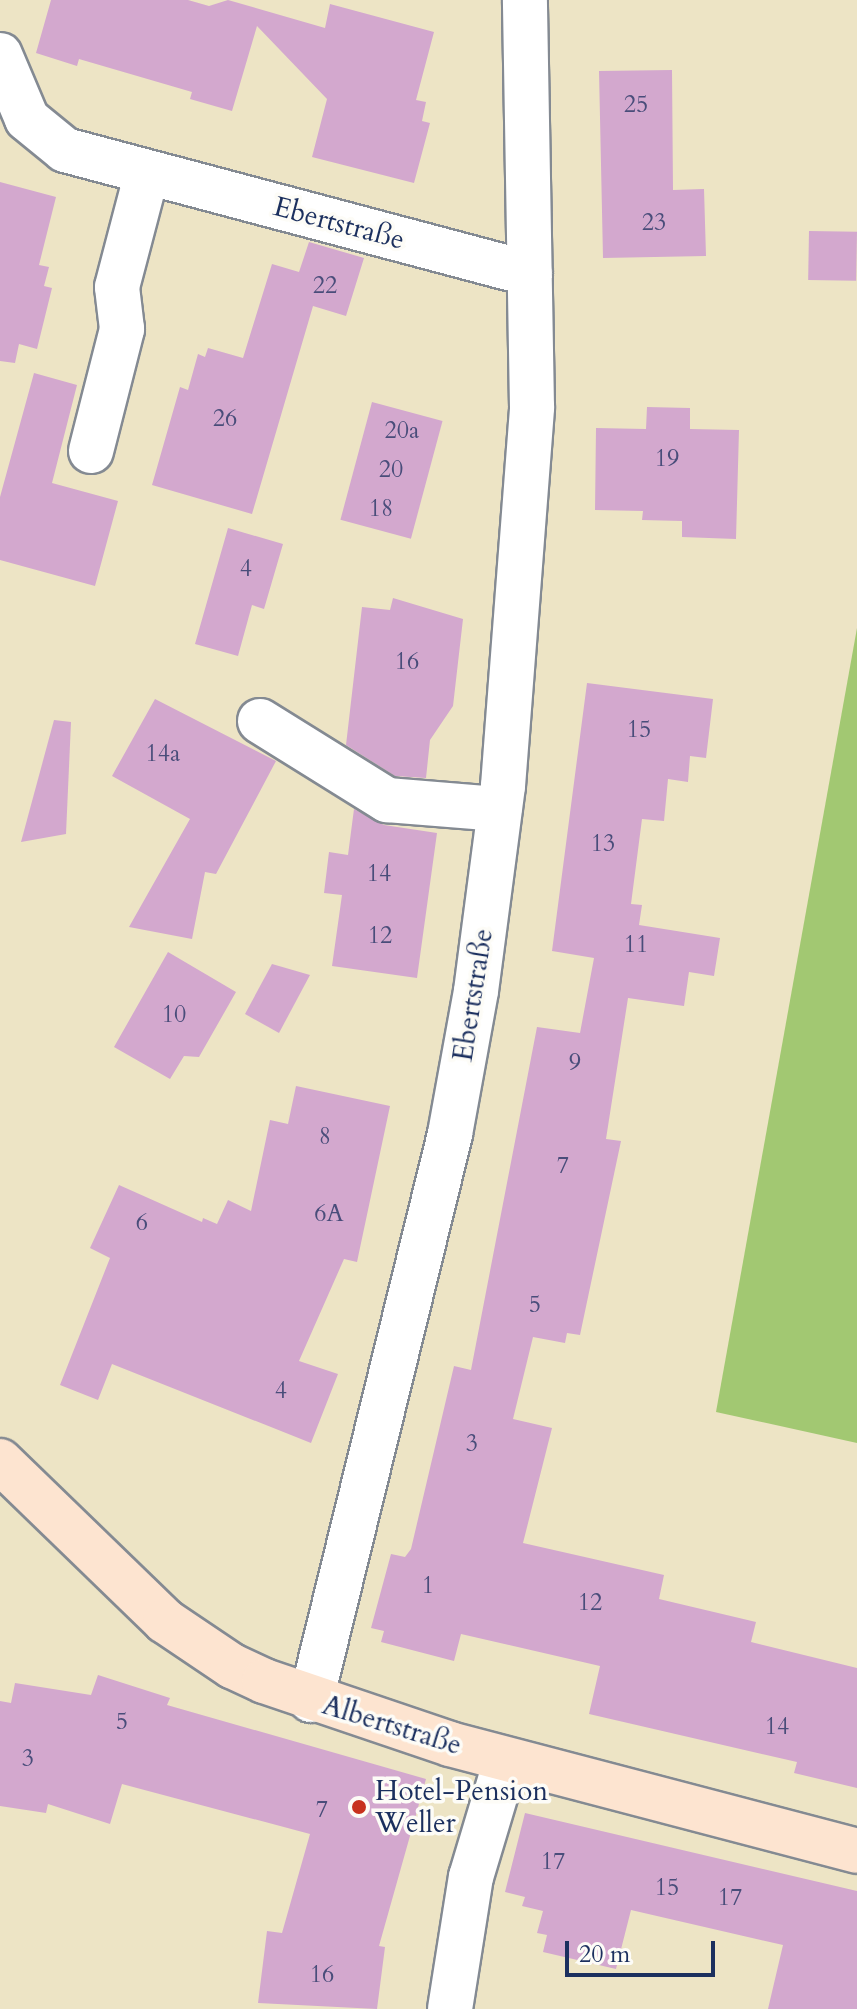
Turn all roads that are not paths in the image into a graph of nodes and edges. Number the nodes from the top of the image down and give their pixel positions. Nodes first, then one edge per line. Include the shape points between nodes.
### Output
1 (525, 0) edge
2 (0, 55) edge
3 (147, 173) junction
4 (530, 274) junction
5 (91, 451) dead end
6 (260, 721) dead end
7 (500, 809) junction
8 (0, 1461) edge
9 (311, 1700) junction
10 (506, 1760) junction
11 (857, 1851) edge
12 (450, 2009) edge

1 - 4 street, Ebertstraße
2 - 3 street, Ebertstraße via 27,119 45,139 65,150
3 - 4 street, Ebertstraße
3 - 5 street via 117,287 122,329
4 - 7 street, Ebertstraße via 529,485
6 - 7 street via 387,800
7 - 9 street, Ebertstraße via 450,1134
8 - 9 street, Albertstraße via 165,1621 232,1666
9 - 10 street, Albertstraße
10 - 11 street, Albertstraße
10 - 12 street via 471,1877

